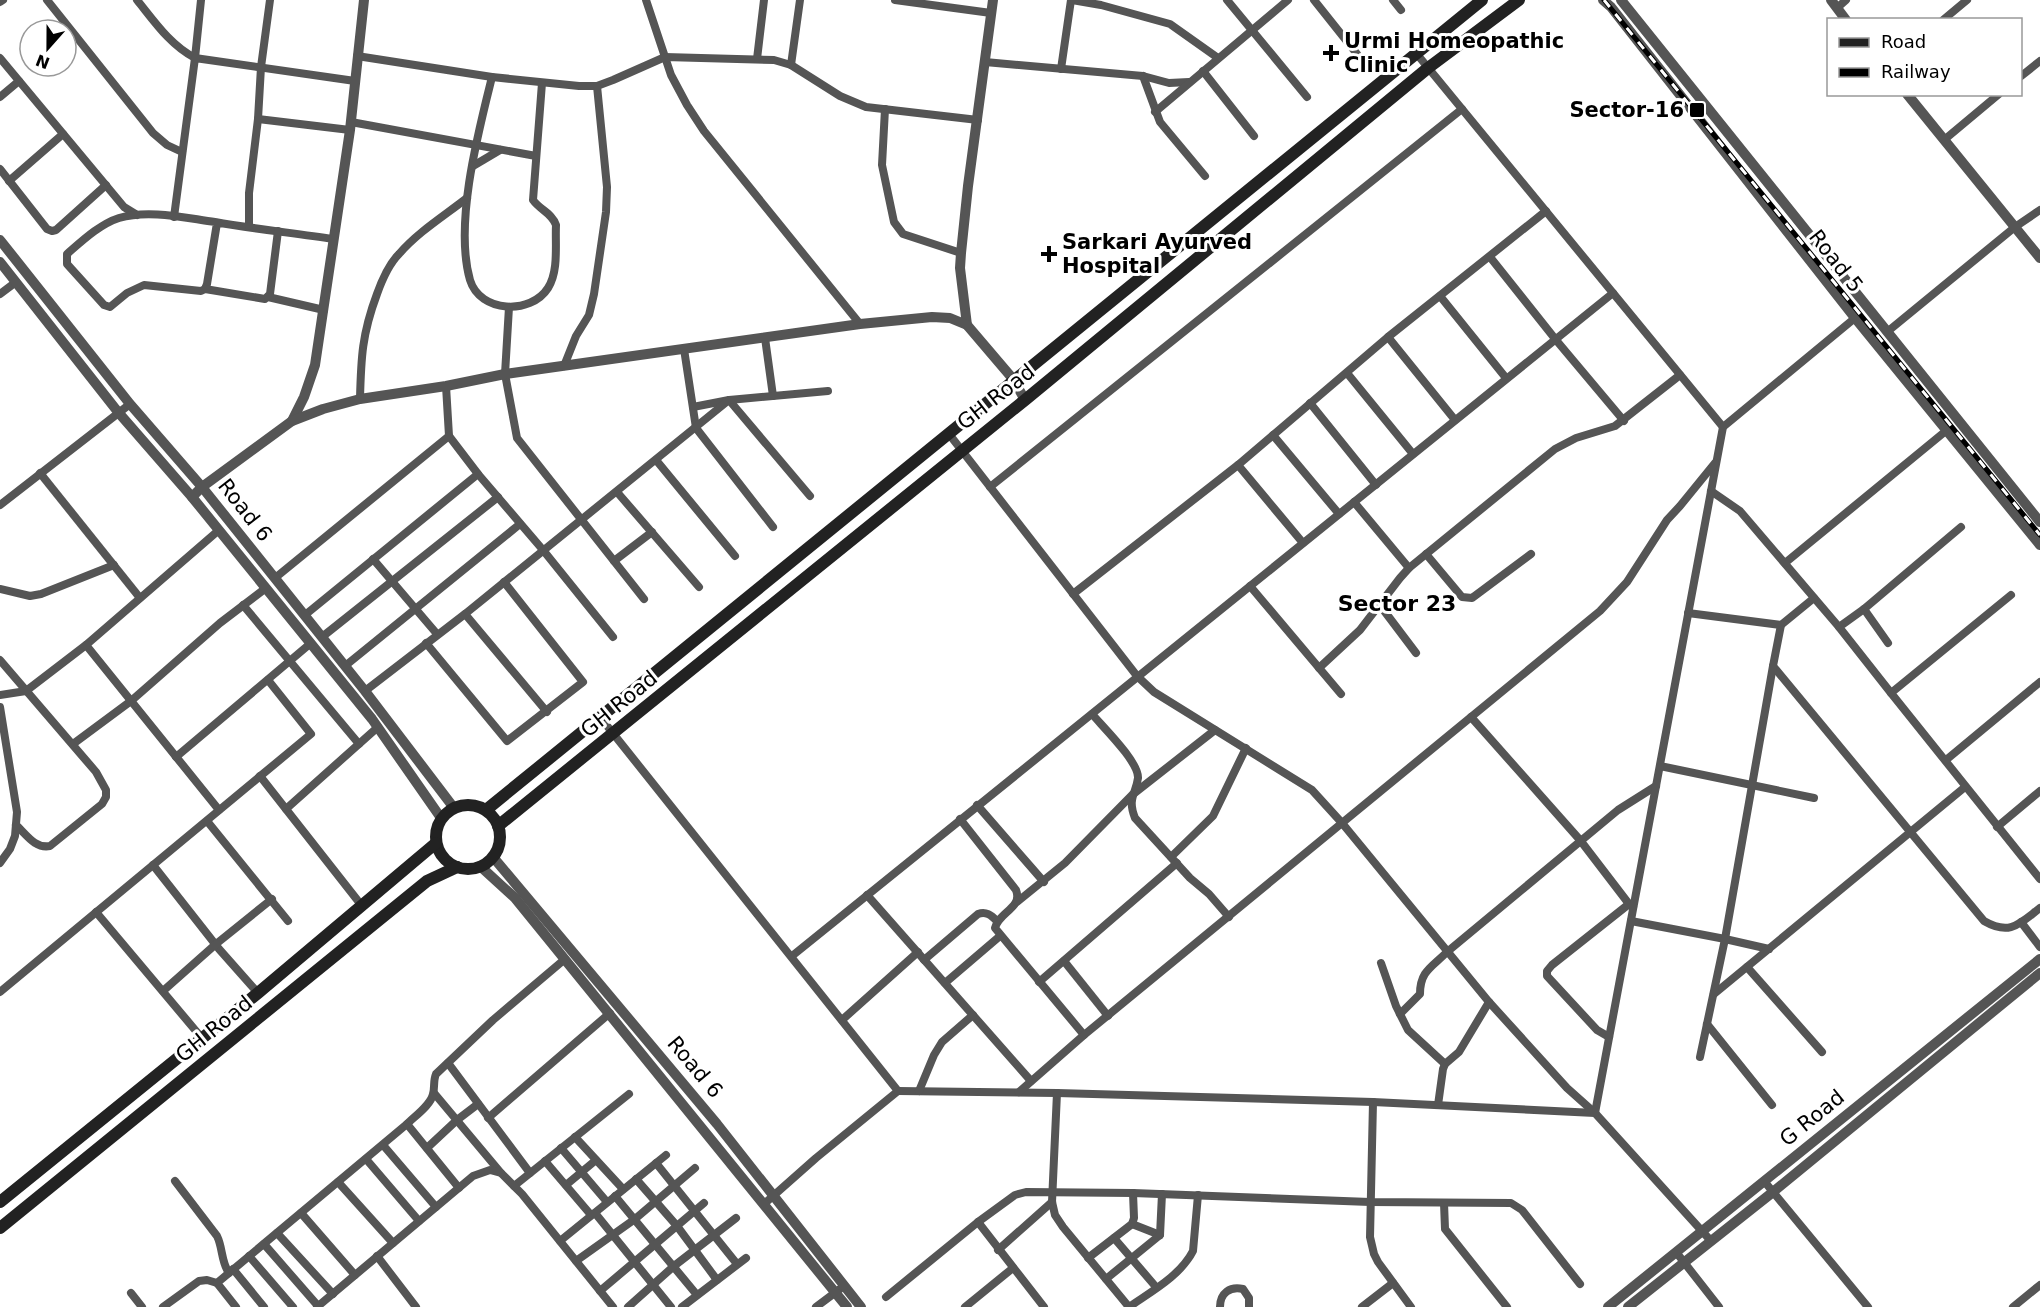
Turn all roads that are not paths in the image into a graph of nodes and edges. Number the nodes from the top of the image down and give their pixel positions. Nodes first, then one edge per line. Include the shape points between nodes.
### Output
1 (47, 0) edge
2 (137, 0) edge
3 (201, 0) edge
4 (270, 0) edge
5 (364, 0) edge
6 (646, 0) edge
7 (764, 0) edge
8 (800, 0) edge
9 (895, 0) edge
10 (993, 0) edge
11 (1072, 0) edge
12 (1227, 0) edge
13 (1288, 0) edge
14 (1314, 0) edge
15 (1393, 0) edge
16 (1482, 0) edge
17 (1519, 0) edge
18 (1603, 0) edge
19 (1622, 0) edge
20 (1846, 0) edge
21 (1967, 0) edge
22 (1834, 4) edge
23 (1401, 10) dead end
24 (991, 13) junction
25 (1844, 18) edge
26 (1945, 18) edge
27 (1251, 31) junction
28 (1416, 53) junction
29 (1357, 54) dead end
30 (357, 56) junction
31 (195, 57) junction
32 (665, 57) junction
33 (0, 58) edge
34 (1218, 58) junction
35 (757, 59) junction
36 (2040, 61) edge
37 (985, 62) junction
38 (790, 65) junction
39 (261, 67) junction
40 (1428, 68) junction
41 (1061, 69) junction
42 (1203, 71) junction
43 (2022, 75) edge
44 (1143, 76) junction
45 (492, 77) junction
46 (19, 81) junction
47 (355, 81) junction
48 (1189, 82) junction
49 (542, 83) junction
50 (597, 86) junction
51 (1909, 96) edge
52 (1997, 96) edge
53 (0, 97) edge
54 (1307, 97) dead end
55 (1462, 109) junction
56 (885, 110) junction
57 (1155, 112) junction
58 (258, 119) junction
59 (978, 120) junction
60 (351, 126) junction
61 (63, 134) junction
62 (1254, 136) dead end
63 (1944, 140) junction
64 (476, 144) junction
65 (500, 150) junction
66 (182, 152) junction
67 (536, 156) junction
68 (473, 166) junction
69 (0, 169) edge
70 (1205, 177) dead end
71 (9, 181) junction
72 (106, 185) junction
73 (467, 198) junction
74 (2040, 210) edge
75 (1546, 211) junction
76 (138, 215) junction
77 (174, 217) junction
78 (217, 223) junction
79 (249, 226) junction
80 (2015, 227) junction
81 (278, 231) junction
82 (333, 239) junction
83 (0, 240) edge
84 (961, 253) junction
85 (1490, 257) junction
86 (2040, 258) edge
87 (0, 262) edge
88 (16, 282) junction
89 (205, 289) junction
90 (1613, 293) junction
91 (0, 294) edge
92 (1440, 296) junction
93 (268, 297) junction
94 (509, 306) junction
95 (324, 310) junction
96 (1855, 318) junction
97 (860, 324) junction
98 (967, 325) junction
99 (1887, 332) junction
100 (1388, 337) junction
101 (765, 338) junction
102 (1556, 340) junction
103 (684, 349) junction
104 (564, 366) junction
105 (1347, 373) junction
106 (505, 374) junction
107 (1680, 375) junction
108 (1506, 378) junction
109 (1013, 379) junction
110 (446, 386) junction
111 (828, 391) dead end
112 (773, 396) junction
113 (360, 399) junction
114 (729, 400) junction
115 (1025, 400) junction
116 (130, 404) junction
117 (1310, 404) junction
118 (693, 407) junction
119 (118, 412) junction
120 (1455, 420) junction
121 (292, 421) junction
122 (1624, 421) junction
123 (1723, 427) junction
124 (696, 428) junction
125 (1947, 430) junction
126 (949, 434) junction
127 (449, 435) junction
128 (1273, 435) junction
129 (961, 450) junction
130 (1413, 454) junction
131 (656, 460) junction
132 (1717, 460) junction
133 (1238, 465) junction
134 (40, 473) junction
135 (478, 474) junction
136 (1376, 484) junction
137 (202, 487) junction
138 (990, 487) junction
139 (1711, 491) junction
140 (617, 492) junction
141 (810, 496) dead end
142 (192, 497) junction
143 (498, 497) junction
144 (1354, 502) junction
145 (0, 505) edge
146 (1339, 514) junction
147 (581, 520) junction
148 (2040, 522) edge
149 (520, 524) junction
150 (773, 527) dead end
151 (1961, 527) dead end
152 (219, 530) junction
153 (652, 532) junction
154 (2038, 539) edge
155 (1304, 543) junction
156 (543, 550) junction
157 (1426, 554) junction
158 (1531, 554) dead end
159 (735, 556) dead end
160 (373, 559) junction
161 (614, 561) junction
162 (1785, 563) junction
163 (114, 565) junction
164 (1409, 568) junction
165 (275, 578) junction
166 (393, 582) junction
167 (504, 582) junction
168 (1250, 586) junction
169 (699, 587) dead end
170 (266, 588) junction
171 (0, 589) edge
172 (1073, 594) junction
173 (2011, 595) dead end
174 (1814, 597) junction
175 (140, 598) junction
176 (644, 598) dead end
177 (1379, 604) junction
178 (243, 605) junction
179 (416, 608) junction
180 (1864, 609) junction
181 (1688, 613) junction
182 (465, 614) junction
183 (304, 615) junction
184 (1780, 625) junction
185 (1839, 627) junction
186 (437, 634) junction
187 (322, 637) junction
188 (613, 637) dead end
189 (426, 643) junction
190 (1888, 643) dead end
191 (310, 644) junction
192 (86, 645) junction
193 (1416, 652) dead end
194 (0, 660) edge
195 (289, 662) junction
196 (345, 666) junction
197 (1773, 666) junction
198 (1319, 668) junction
199 (1137, 676) junction
200 (268, 680) junction
201 (2040, 682) edge
202 (26, 691) junction
203 (365, 691) junction
204 (1891, 693) junction
205 (1341, 694) dead end
206 (0, 695) edge
207 (131, 701) junction
208 (0, 707) edge
209 (547, 712) junction
210 (1092, 714) junction
211 (600, 717) junction
212 (1471, 717) junction
213 (378, 727) junction
214 (1215, 730) junction
215 (613, 733) junction
216 (2, 736) edge
217 (73, 744) junction
218 (359, 744) junction
219 (1246, 748) junction
220 (176, 757) junction
221 (1946, 760) junction
222 (1660, 766) junction
223 (260, 776) junction
224 (1753, 785) junction
225 (1656, 786) junction
226 (1965, 787) junction
227 (2040, 791) edge
228 (1132, 795) junction
229 (1814, 798) dead end
230 (977, 806) junction
231 (454, 808) junction
232 (286, 809) junction
233 (219, 810) junction
234 (486, 810) junction
235 (441, 818) junction
236 (960, 819) junction
237 (207, 821) junction
238 (1342, 823) junction
239 (16, 825) junction
240 (498, 826) junction
241 (1997, 827) junction
242 (1911, 832) junction
243 (1580, 840) junction
244 (436, 843) junction
245 (493, 857) junction
246 (1174, 860) junction
247 (0, 863) edge
248 (153, 865) junction
249 (480, 866) junction
250 (458, 867) junction
251 (2040, 879) edge
252 (1044, 882) junction
253 (867, 895) junction
254 (272, 899) junction
255 (1017, 902) junction
256 (1631, 905) junction
257 (362, 906) junction
258 (2040, 908) edge
259 (96, 912) junction
260 (1229, 917) junction
261 (288, 921) dead end
262 (997, 921) junction
263 (1631, 921) junction
264 (2021, 922) junction
265 (1000, 936) junction
266 (1725, 939) junction
267 (216, 944) junction
268 (2040, 947) edge
269 (1768, 950) junction
270 (1447, 952) junction
271 (792, 956) junction
272 (921, 956) junction
273 (565, 958) junction
274 (2040, 958) edge
275 (1064, 961) junction
276 (1381, 963) dead end
277 (1748, 967) junction
278 (2040, 973) edge
279 (1039, 982) junction
280 (945, 983) junction
281 (164, 991) junction
282 (0, 992) edge
283 (258, 993) junction
284 (1713, 995) junction
285 (1489, 1002) junction
286 (610, 1014) junction
287 (1400, 1014) junction
288 (973, 1015) junction
289 (1108, 1016) junction
290 (842, 1020) junction
291 (1707, 1024) junction
292 (1084, 1035) junction
293 (201, 1037) junction
294 (1609, 1037) junction
295 (1822, 1052) dead end
296 (1700, 1057) dead end
297 (447, 1063) junction
298 (1445, 1064) junction
299 (1031, 1081) junction
300 (898, 1091) junction
301 (919, 1091) junction
302 (1019, 1092) junction
303 (434, 1093) junction
304 (1057, 1093) junction
305 (629, 1094) dead end
306 (1373, 1102) junction
307 (478, 1104) junction
308 (1438, 1105) junction
309 (1772, 1105) dead end
310 (1595, 1113) junction
311 (488, 1118) junction
312 (457, 1120) junction
313 (407, 1124) junction
314 (575, 1137) junction
315 (383, 1145) junction
316 (427, 1148) junction
317 (561, 1148) junction
318 (666, 1155) dead end
319 (366, 1159) junction
320 (597, 1160) junction
321 (545, 1161) junction
322 (656, 1163) junction
323 (695, 1168) dead end
324 (582, 1172) junction
325 (501, 1173) junction
326 (530, 1173) junction
327 (636, 1179) junction
328 (175, 1181) dead end
329 (1764, 1181) junction
330 (338, 1182) junction
331 (566, 1185) junction
332 (514, 1186) junction
333 (674, 1186) junction
334 (459, 1188) junction
335 (623, 1190) junction
336 (1133, 1192) junction
337 (1773, 1192) junction
338 (1162, 1194) junction
339 (1198, 1195) junction
340 (615, 1196) junction
341 (774, 1196) junction
342 (1053, 1198) junction
343 (655, 1201) junction
344 (0, 1202) edge
345 (607, 1202) junction
346 (1370, 1202) junction
347 (704, 1203) dead end
348 (1444, 1203) junction
349 (764, 1204) junction
350 (436, 1207) junction
351 (695, 1212) junction
352 (300, 1213) junction
353 (593, 1214) junction
354 (736, 1218) dead end
355 (635, 1219) junction
356 (420, 1221) junction
357 (978, 1222) junction
358 (1132, 1224) junction
359 (677, 1226) junction
360 (0, 1228) edge
361 (1702, 1231) junction
362 (277, 1233) junction
363 (613, 1234) junction
364 (714, 1235) junction
365 (1160, 1235) junction
366 (1114, 1238) junction
367 (560, 1241) junction
368 (1711, 1241) junction
369 (393, 1243) junction
370 (264, 1244) junction
371 (656, 1244) junction
372 (695, 1250) junction
373 (998, 1250) junction
374 (1676, 1252) junction
375 (249, 1256) junction
376 (377, 1256) junction
377 (746, 1258) dead end
378 (1088, 1258) junction
379 (1132, 1259) junction
380 (576, 1262) junction
381 (634, 1262) junction
382 (1683, 1262) junction
383 (737, 1264) junction
384 (674, 1266) junction
385 (1012, 1268) junction
386 (231, 1271) junction
387 (355, 1275) junction
388 (717, 1280) junction
389 (1106, 1280) junction
390 (217, 1283) junction
391 (1393, 1283) junction
392 (1581, 1284) dead end
393 (653, 1285) junction
394 (2040, 1285) edge
395 (1156, 1287) junction
396 (839, 1289) junction
397 (600, 1291) junction
398 (131, 1293) dead end
399 (333, 1294) junction
400 (697, 1295) junction
401 (886, 1297) dead end
402 (317, 1306) edge
403 (142, 1307) edge
404 (163, 1307) edge
405 (236, 1307) edge
406 (264, 1307) edge
407 (293, 1307) edge
408 (416, 1307) edge
409 (613, 1307) edge
410 (628, 1307) edge
411 (671, 1307) edge
412 (682, 1307) edge
413 (816, 1307) edge
414 (847, 1307) edge
415 (861, 1307) edge
416 (965, 1307) edge
417 (1043, 1307) edge
418 (1129, 1307) edge
419 (1220, 1307) edge
420 (1249, 1307) edge
421 (1362, 1307) edge
422 (1412, 1307) edge
423 (1508, 1307) edge
424 (1608, 1307) edge
425 (1628, 1307) edge
426 (1719, 1307) edge
427 (1868, 1307) edge
428 (2013, 1307) edge

1 - 66 street via 153,133
2 - 31 street via 174,44
3 - 31 street
4 - 39 street
5 - 30 street
6 - 32 street
7 - 35 street
8 - 38 street
9 - 24 street
10 - 24 street
11 - 34 street via 1170,24
11 - 41 street
12 - 27 street
13 - 27 street
14 - 29 street
15 - 23 street
16 - 28 main road, GH Road
17 - 40 main road, GH Road
18 - 96 street, Road 5
19 - 99 street, Road 5
20 - 22 street
21 - 26 street
22 - 25 street
24 - 37 street
27 - 34 street
27 - 54 street
28 - 40 street
28 - 109 main road, GH Road
30 - 45 street
30 - 47 street
31 - 39 street
31 - 66 street
32 - 35 street
32 - 50 street
32 - 97 street via 671,75 704,131
33 - 46 street
34 - 42 street
35 - 38 street
36 - 43 street
37 - 41 street
37 - 59 street
38 - 56 street via 840,96
39 - 47 street
39 - 58 street
40 - 55 street
40 - 115 main road, GH Road
41 - 44 street
42 - 48 street
42 - 62 street
44 - 48 street via 1169,83
44 - 57 street
45 - 49 street
45 - 64 street
46 - 53 street
46 - 61 street
47 - 60 street
48 - 57 street
49 - 50 street
49 - 67 street
50 - 104 street via 606,212 589,315
51 - 63 street
52 - 63 street
55 - 75 street
55 - 138 street
56 - 59 street
56 - 84 street via 882,165 894,222 903,234
57 - 70 street
58 - 60 street
58 - 79 street
59 - 84 street
60 - 64 street
60 - 82 street
61 - 71 street
61 - 72 street
63 - 80 street
64 - 65 street
64 - 68 street
65 - 67 street
65 - 68 street
66 - 77 street
67 - 94 street via 533,200 556,225 554,269 543,296
68 - 73 street
69 - 71 street
71 - 72 street via 52,231
72 - 76 street via 124,207
73 - 94 street via 466,254 470,281 488,303
73 - 113 street via 391,263 364,333
74 - 80 street
75 - 85 street
75 - 90 street
76 - 77 street
76 - 89 street via 109,222 67,254 68,264 104,305 110,307 144,285
77 - 78 street
78 - 79 street
78 - 89 street
79 - 81 street
80 - 86 street
80 - 99 street
81 - 82 street
81 - 93 street
82 - 95 street
83 - 116 street, Road 6
84 - 98 street
85 - 92 street
85 - 102 street
87 - 88 street, Road 6
88 - 91 street
88 - 119 street, Road 6
89 - 93 street
90 - 102 street
90 - 107 street
92 - 100 street
92 - 108 street
93 - 95 street
94 - 106 street
95 - 121 street via 315,365
96 - 123 street
96 - 125 street, Road 5
97 - 98 street via 932,317 950,318
97 - 101 street
98 - 109 street
99 - 148 street, Road 5
100 - 105 street
100 - 120 street
101 - 103 street
101 - 112 street
102 - 108 street
102 - 122 street
103 - 104 street
103 - 118 street
104 - 106 street
105 - 117 street
105 - 130 street
106 - 110 street
106 - 147 street via 517,438
107 - 122 street
107 - 123 street
108 - 120 street
109 - 115 street
109 - 126 main road, GH Road
110 - 113 street
110 - 127 street
111 - 112 street
112 - 114 street
113 - 121 street
114 - 118 street
114 - 124 street
114 - 141 street
115 - 129 main road, GH Road
116 - 119 street
116 - 137 street, Road 6
117 - 128 street
117 - 136 street
118 - 124 street
119 - 134 street
119 - 142 street, Road 6
120 - 130 street
121 - 137 street
122 - 157 street via 1563,444
123 - 132 street
124 - 131 street
124 - 150 street
125 - 154 street, Road 5
125 - 162 street
126 - 129 street
126 - 211 main road, GH Road
127 - 135 street
127 - 165 street
128 - 133 street
128 - 146 street
129 - 138 street
129 - 215 main road, GH Road
130 - 136 street
131 - 140 street
131 - 159 street
132 - 139 street
132 - 212 street via 1667,520 1618,594
133 - 155 street
133 - 172 street
134 - 145 street
134 - 163 street
135 - 143 street
135 - 160 street
136 - 144 street
137 - 142 street
137 - 165 street, Road 6
138 - 172 street
139 - 162 street via 1740,511
139 - 181 street
140 - 147 street
140 - 153 street
142 - 152 street, Road 6
143 - 149 street
143 - 166 street
144 - 146 street
144 - 164 street
146 - 155 street
147 - 156 street
147 - 161 street
149 - 156 street
149 - 179 street
151 - 180 street
152 - 170 street, Road 6
152 - 175 street
153 - 161 street
153 - 169 street
155 - 168 street
156 - 167 street
156 - 188 street
157 - 158 street via 1462,597 1468,599
157 - 164 street
160 - 166 street
160 - 183 street
161 - 176 street
162 - 174 street
163 - 171 street via 42,594 30,596
163 - 175 street
164 - 177 street
165 - 183 street, Road 6
166 - 179 street
166 - 187 street
167 - 182 street
167 - 209 street via 583,682
168 - 198 street
168 - 199 street
170 - 178 street
170 - 191 street, Road 6
172 - 199 street
173 - 204 street
174 - 184 street
174 - 185 street
175 - 192 street
177 - 193 street
177 - 198 street via 1360,630
178 - 195 street
178 - 207 street
179 - 186 street
179 - 196 street
180 - 185 street
180 - 190 street
181 - 184 street
181 - 222 street
182 - 186 street
182 - 209 street
183 - 187 street, Road 6
184 - 197 street
185 - 204 street
186 - 189 street
187 - 196 street, Road 6
189 - 203 street
189 - 209 street via 507,741
191 - 195 street
191 - 213 street, Road 6
192 - 202 street
192 - 207 street
194 - 202 street
195 - 200 street
195 - 218 street
196 - 203 street, Road 6
197 - 224 street
197 - 242 street
198 - 205 street
199 - 210 street
199 - 214 street via 1154,692
200 - 220 street
200 - 223 street via 311,734
201 - 221 street
202 - 206 street
202 - 217 street
203 - 231 street, Road 6
204 - 221 street
207 - 217 street
207 - 220 street
208 - 216 street
210 - 228 street via 1135,765 1138,779
210 - 230 street
211 - 215 street
211 - 234 main road, GH Road
212 - 238 street
212 - 243 street
213 - 218 street
213 - 235 street, Road 6
214 - 219 street
214 - 228 street
215 - 240 main road, GH Road
215 - 271 street
216 - 239 street via 17,812
217 - 239 street via 106,790 102,804 50,846 37,845
218 - 232 street
219 - 238 street via 1312,790
219 - 246 street via 1213,816
220 - 233 street
221 - 226 street
222 - 224 street
222 - 225 street
223 - 232 street
223 - 233 street
224 - 229 street
224 - 266 street
225 - 243 street
225 - 256 street
226 - 241 street
226 - 242 street
227 - 241 street
228 - 246 street via 1135,818
228 - 252 street
230 - 236 street
230 - 252 street
231 - 234 main road via 465,805
231 - 235 main road
232 - 257 street
233 - 237 street
234 - 240 main road
235 - 244 main road
236 - 253 street
236 - 255 street via 1016,890
237 - 248 street
237 - 254 street
238 - 260 street
238 - 270 street
239 - 247 street via 10,849
240 - 245 main road via 500,842
241 - 251 street
242 - 264 street via 1984,921 2002,929
242 - 269 street
243 - 256 street
243 - 270 street
244 - 250 main road via 440,853
244 - 257 main road, GH Road
245 - 249 main road
245 - 341 street, Road 6
246 - 260 street
246 - 275 street
248 - 259 street
248 - 267 street
249 - 250 main road
249 - 273 street, Road 6 via 515,898
250 - 360 main road, GH Road via 427,881
252 - 255 street
253 - 271 street
253 - 272 street
254 - 261 street
254 - 267 street
255 - 262 street
256 - 263 street
256 - 294 street via 1547,971 1547,976 1591,1024
257 - 283 main road, GH Road
258 - 264 street
259 - 281 street
259 - 282 street
260 - 289 street
262 - 265 street via 995,928
262 - 272 street via 983,912 978,914
263 - 266 street
263 - 294 street
264 - 268 street
265 - 279 street
265 - 280 street
266 - 269 street
266 - 284 street
267 - 281 street
267 - 283 street
269 - 277 street
270 - 285 street
270 - 287 street via 1422,976 1420,994
271 - 290 street
272 - 280 street
272 - 290 street
273 - 286 street, Road 6
273 - 297 street
274 - 329 street, G Road
275 - 279 street
275 - 289 street
276 - 287 street
277 - 284 street
277 - 295 street
278 - 337 street, G Road
279 - 292 street
280 - 288 street
281 - 293 street
283 - 293 main road, GH Road
284 - 291 street
285 - 298 street via 1459,1052
285 - 310 street
286 - 311 street
286 - 349 street, Road 6
287 - 298 street via 1408,1030
288 - 299 street
288 - 301 street via 942,1042
289 - 292 street
290 - 300 street
291 - 296 street
291 - 309 street
292 - 299 street
293 - 344 main road, GH Road
294 - 310 street
297 - 303 street via 436,1074
297 - 307 street
298 - 308 street
299 - 302 street
300 - 301 street
300 - 341 street
301 - 302 street
302 - 304 street
303 - 312 street
303 - 313 street
304 - 306 street
304 - 342 street
305 - 314 street
306 - 308 street
306 - 346 street
307 - 311 street
307 - 312 street
308 - 310 street
310 - 361 street
311 - 326 street
312 - 316 street
312 - 325 street
313 - 315 street
313 - 316 street
314 - 317 street
314 - 320 street
315 - 319 street
315 - 350 street
316 - 334 street
317 - 321 street
317 - 324 street
318 - 322 street
319 - 330 street
319 - 356 street
320 - 324 street
320 - 335 street
321 - 326 street
321 - 331 street
322 - 327 street
322 - 333 street
323 - 333 street
324 - 331 street
324 - 345 street
325 - 332 street
325 - 334 street via 482,1172
326 - 332 street
327 - 335 street
327 - 343 street
328 - 386 street via 217,1236 224,1267
329 - 337 street
329 - 361 street, G Road
330 - 352 street
330 - 369 street
331 - 353 street
332 - 367 street
333 - 343 street
333 - 351 street
334 - 350 street
335 - 340 street
336 - 338 street
336 - 342 street
336 - 358 street
337 - 368 street, G Road
337 - 427 street
338 - 339 street
338 - 365 street
339 - 346 street
339 - 395 street via 1193,1251 1181,1268
340 - 345 street
340 - 355 street
341 - 349 street
341 - 396 street, Road 6
342 - 357 street via 1026,1192 1016,1195
342 - 373 street
342 - 378 street via 1055,1215
343 - 355 street
343 - 359 street
345 - 353 street
346 - 348 street
346 - 391 street via 1374,1254
347 - 351 street
348 - 392 street via 1517,1205
348 - 423 street via 1445,1229
349 - 396 street, Road 6
350 - 356 street
351 - 359 street
351 - 364 street
352 - 362 street
352 - 387 street
353 - 363 street
353 - 367 street
354 - 364 street
355 - 363 street
355 - 371 street
356 - 369 street
357 - 373 street
357 - 401 street
358 - 365 street
358 - 366 street
359 - 371 street
359 - 372 street
361 - 368 street
361 - 374 street, G Road
362 - 370 street
362 - 399 street
363 - 380 street
363 - 381 street
364 - 372 street
364 - 383 street
365 - 379 street
366 - 378 street
366 - 379 street
367 - 380 street
368 - 382 street, G Road
369 - 376 street
370 - 375 street
370 - 402 street
371 - 381 street
371 - 384 street
372 - 384 street
372 - 388 street
373 - 385 street
374 - 382 street
374 - 424 street, G Road
375 - 386 street
375 - 407 street
376 - 387 street
376 - 408 street
377 - 383 street
378 - 389 street
379 - 389 street
379 - 395 street
380 - 397 street
381 - 393 street
381 - 397 street
382 - 425 street, G Road
382 - 426 street
383 - 388 street
384 - 393 street
384 - 400 street
385 - 416 street
385 - 417 street
386 - 390 street
386 - 406 street
387 - 399 street
388 - 400 street
389 - 418 street
390 - 404 street via 199,1281
390 - 405 street
391 - 421 street
391 - 422 street
393 - 410 street
393 - 411 street
394 - 428 street
395 - 418 street
396 - 413 street
396 - 414 street, Road 6
396 - 415 street, Road 6
397 - 409 street
398 - 403 street
399 - 402 street
400 - 412 street
419 - 420 street via 1222,1296 1235,1287 1243,1289

